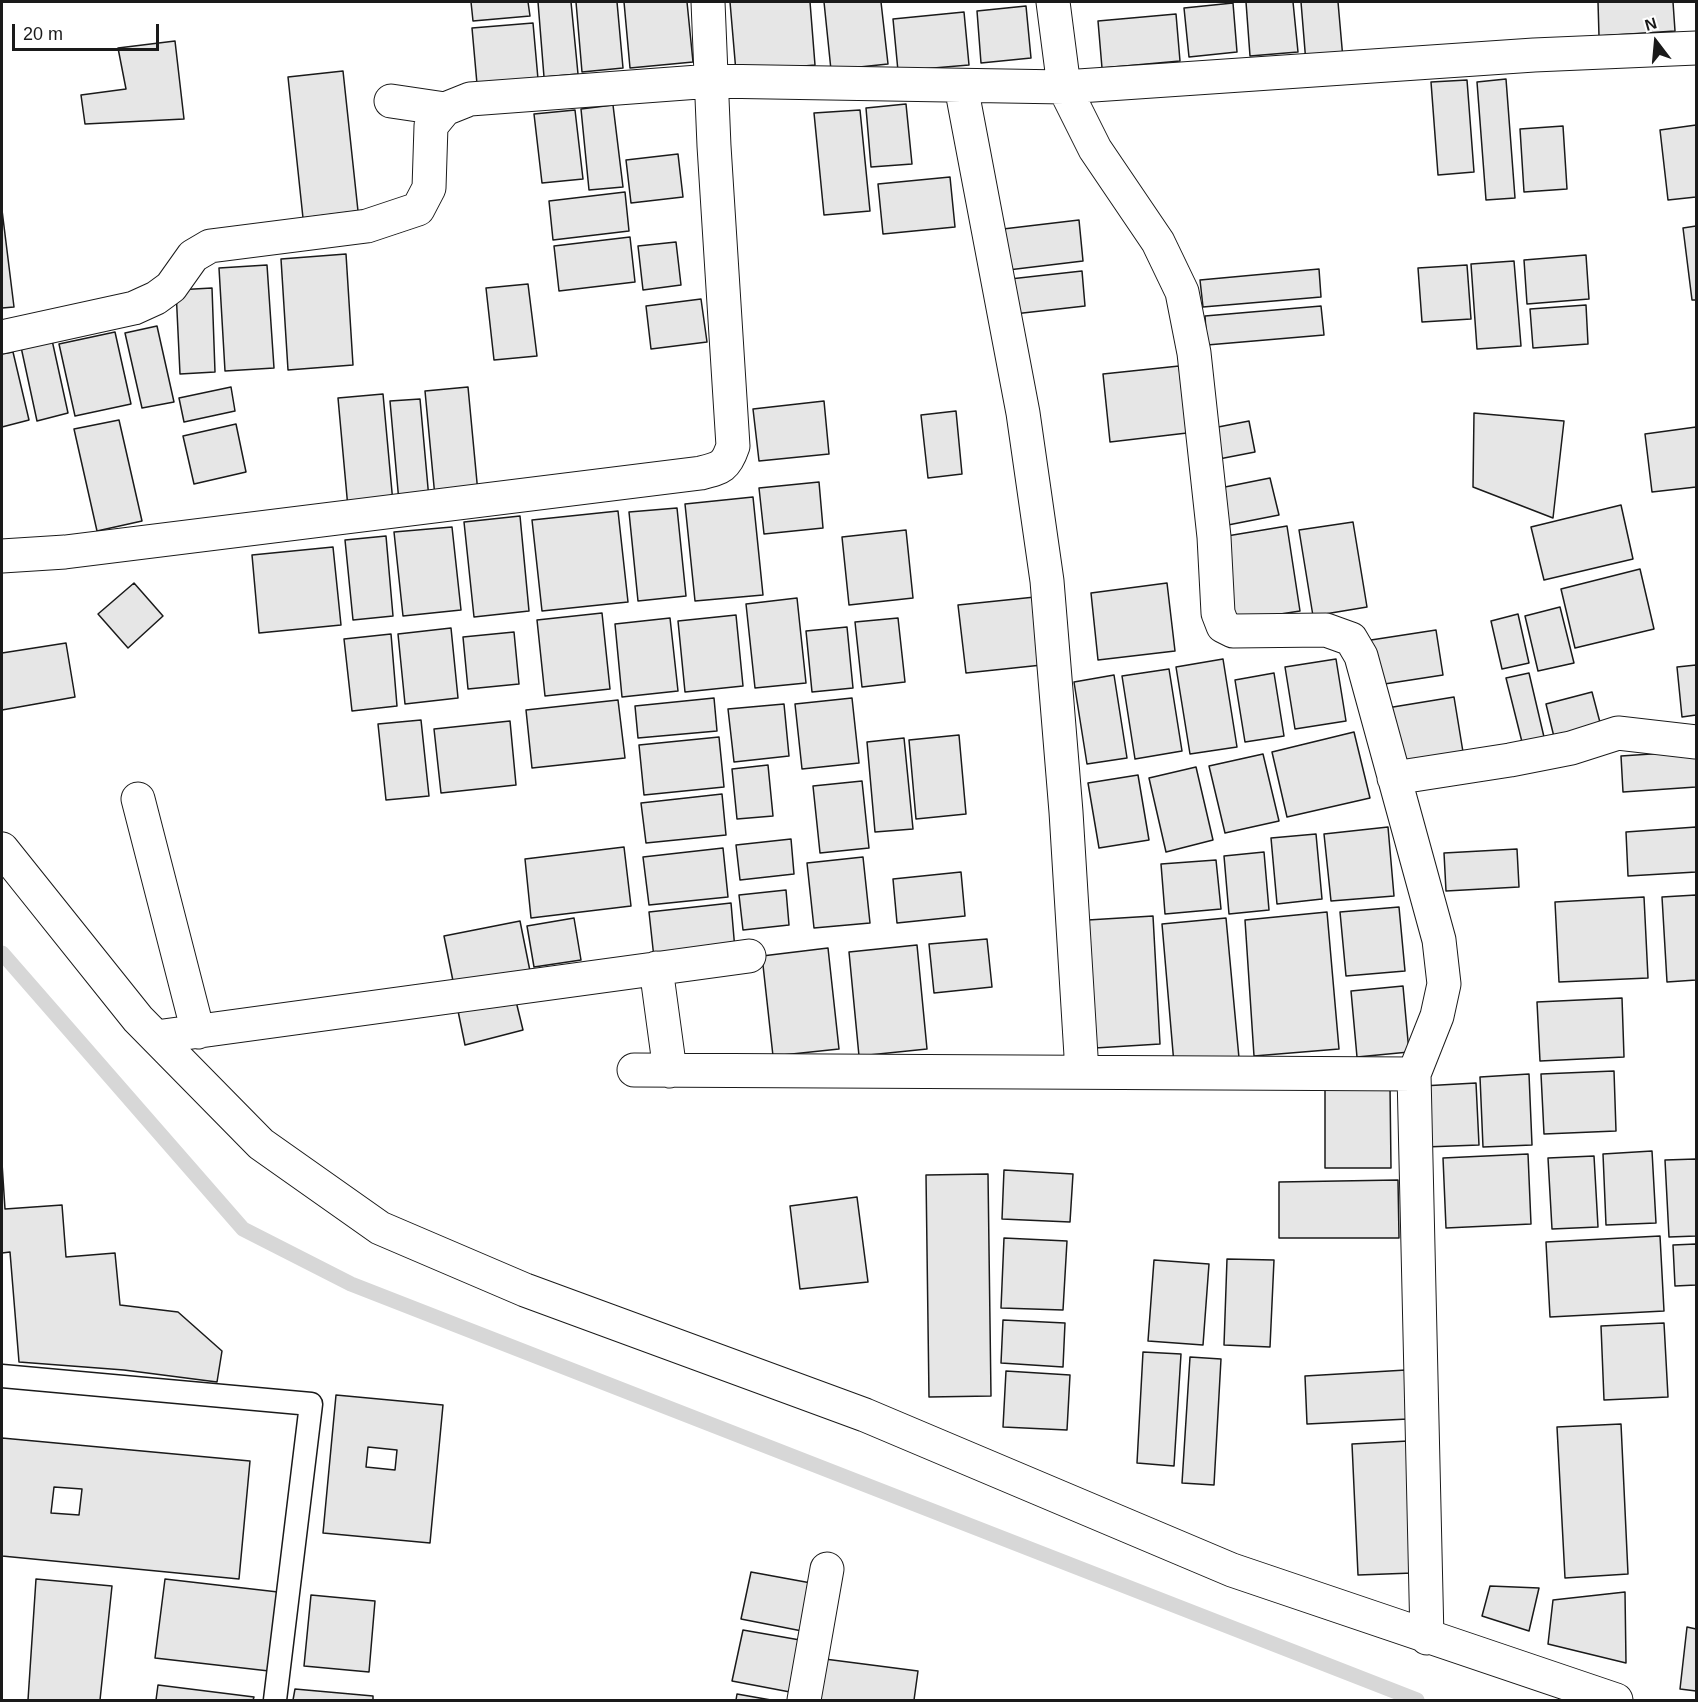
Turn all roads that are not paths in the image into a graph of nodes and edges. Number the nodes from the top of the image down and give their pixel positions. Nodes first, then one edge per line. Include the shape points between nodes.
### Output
1 (708, 2) edge
2 (1053, 2) edge
3 (1696, 48) edge
4 (712, 81) junction
5 (961, 86) junction
6 (1064, 87) junction
7 (392, 101) dead end
8 (445, 109) junction
9 (2, 337) edge
10 (2, 556) edge
11 (1696, 742) edge
12 (1394, 778) junction
13 (138, 799) dead end
14 (2, 849) edge
15 (748, 956) dead end
16 (656, 968) junction
17 (198, 1032) junction
18 (156, 1037) junction
19 (634, 1070) dead end
20 (670, 1071) junction
21 (1082, 1072) junction
22 (1414, 1074) junction
23 (2, 1376) edge
24 (827, 1569) dead end
25 (1427, 1638) junction
26 (275, 1701) edge
27 (804, 1701) edge
28 (1616, 1701) edge

1 - 4 street
2 - 6 street
3 - 6 street via 1534,54
4 - 5 street
4 - 8 street via 470,99
4 - 10 street via 732,446 728,461 718,468 88,549
5 - 6 street
5 - 21 street via 1023,413 1047,581
6 - 12 street via 1095,149 1158,242 1182,291 1194,353 1214,537 1218,614 1223,626 1233,631 1326,630 1351,639 1361,656
7 - 8 street
8 - 9 street via 431,126 429,188 418,209 367,226 210,246 193,256 171,287 134,308
11 - 12 street via 1618,733 1571,748
12 - 22 street via 1439,940 1444,984 1437,1016
13 - 17 street
14 - 18 street
15 - 16 street
16 - 17 street
16 - 20 street
17 - 18 street
18 - 25 street via 261,1144 380,1228 525,1290 865,1415 1232,1570
19 - 20 street
20 - 21 street
21 - 22 street
22 - 25 street
23 - 26 lane via 310,1404
24 - 27 street
25 - 28 street

